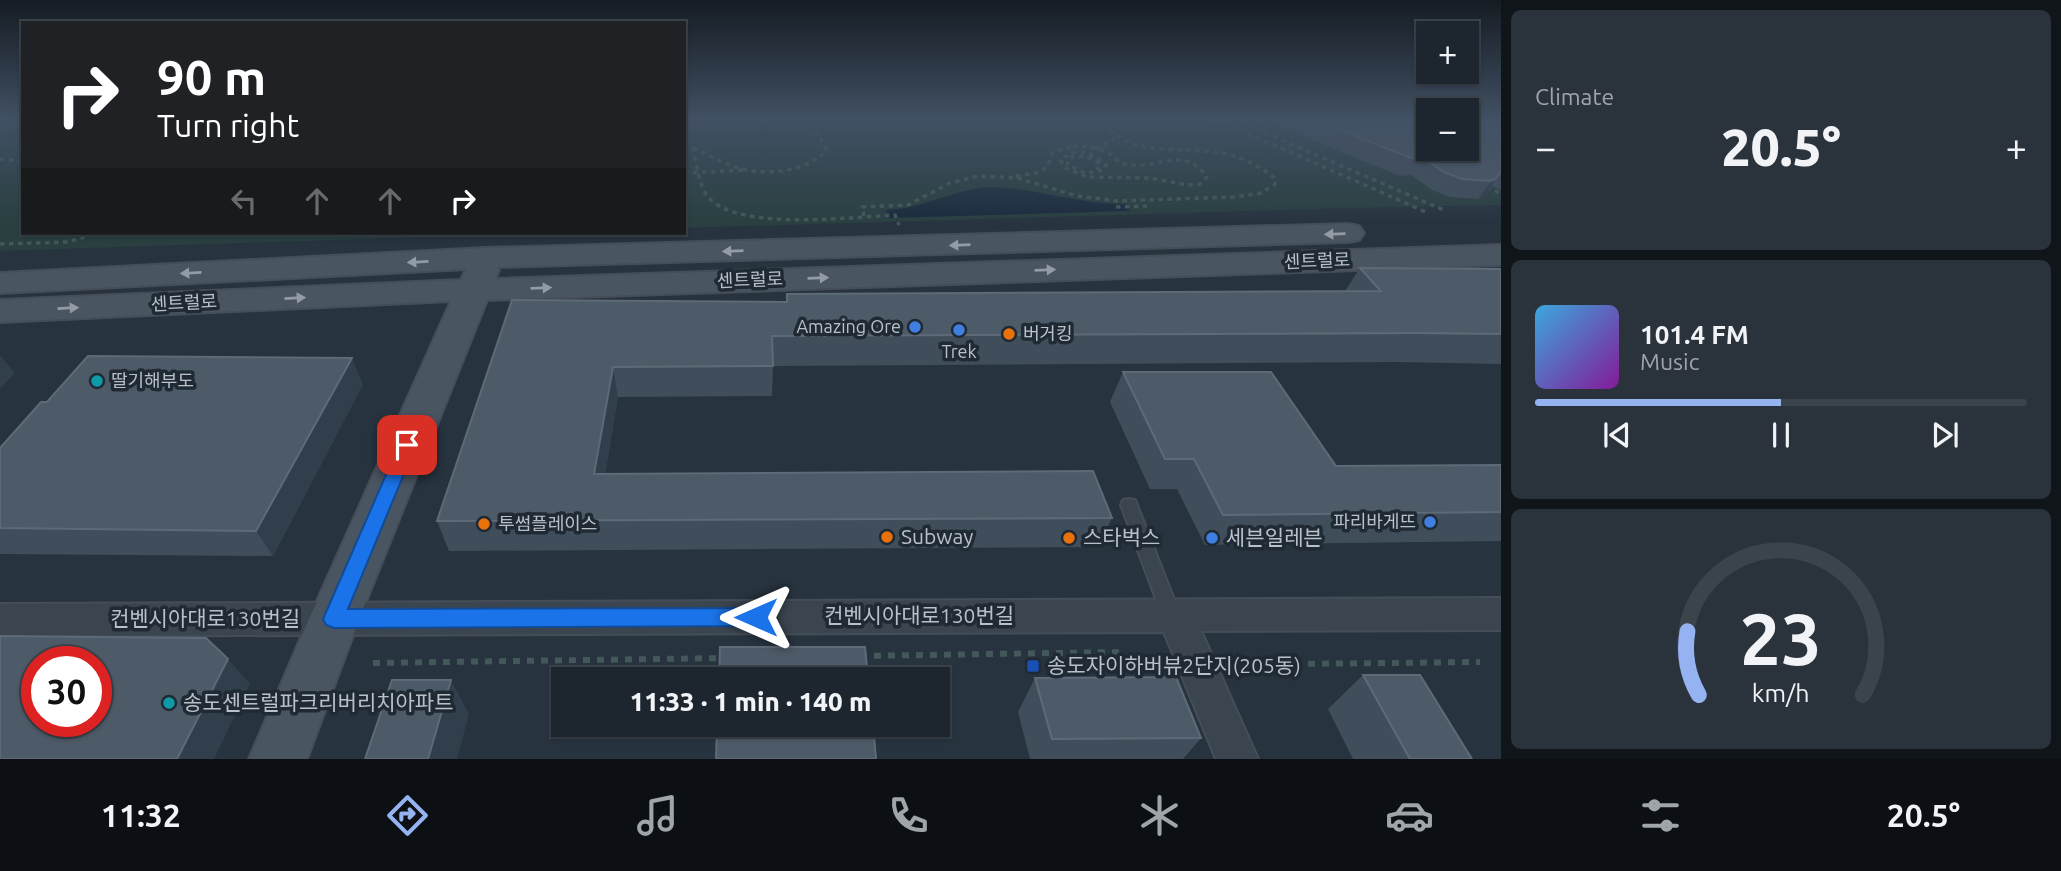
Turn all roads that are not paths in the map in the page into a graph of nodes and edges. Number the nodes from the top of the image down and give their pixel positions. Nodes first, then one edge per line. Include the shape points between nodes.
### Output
1 (1501, 229) edge
2 (1501, 255) edge
3 (1400, 258) junction
4 (480, 274) junction
5 (1501, 275) edge
6 (0, 283) edge
7 (0, 311) edge
8 (1129, 505) dead end
9 (1501, 614) edge
10 (1173, 615) junction
11 (334, 619) junction
12 (0, 620) edge
13 (278, 759) edge
14 (1237, 759) edge

1 -> 4 main road, 센트럴로
2 - 3 main road, 센트럴로
4 -> 3 main road, 센트럴로
3 - 5 main road
4 -> 6 main road, 센트럴로
7 -> 4 main road, 센트럴로
4 - 11 main road
8 - 10 lane
9 - 10 street, 컨벤시아대로130번길
10 - 11 street, 컨벤시아대로130번길
10 - 14 street
11 - 12 street, 컨벤시아대로130번길
11 - 13 main road

